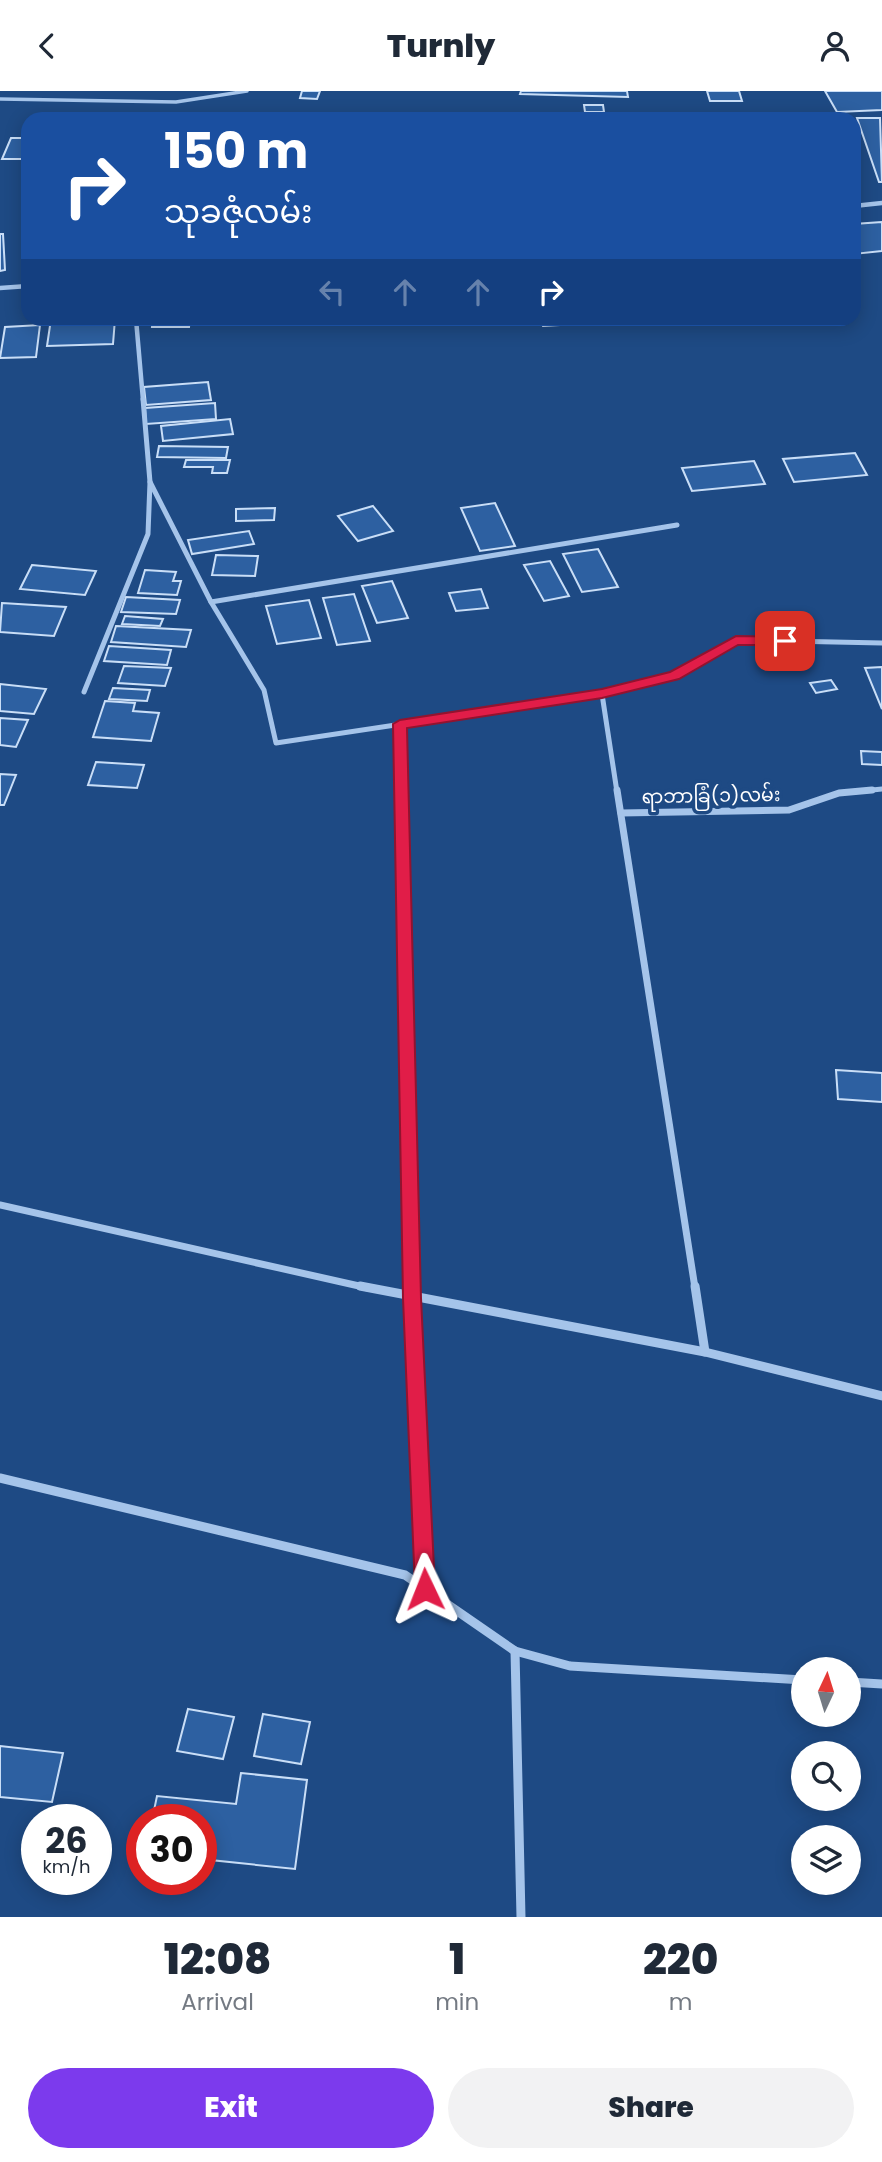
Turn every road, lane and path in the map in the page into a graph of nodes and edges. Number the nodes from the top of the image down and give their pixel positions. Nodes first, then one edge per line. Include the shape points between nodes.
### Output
1 (247, 91) edge
2 (0, 99) edge
3 (882, 203) edge
4 (861, 205) edge
5 (21, 286) edge
6 (0, 288) edge
7 (137, 326) edge
8 (150, 482) junction
9 (677, 525) dead end
10 (211, 602) junction
11 (882, 643) edge
12 (84, 692) dead end
13 (602, 694) junction
14 (400, 724) junction
15 (882, 789) edge
16 (621, 813) junction
17 (0, 1205) edge
18 (412, 1298) junction
19 (705, 1352) junction
20 (882, 1397) edge
21 (0, 1478) edge
22 (425, 1589) junction
23 (515, 1651) junction
24 (791, 1679) edge
25 (861, 1683) edge
26 (882, 1684) edge
27 (522, 1917) edge

1 - 2 lane via 176,102
3 - 4 street
5 - 6 street
7 - 8 street
8 - 10 street
8 - 12 street via 148,534
9 - 10 street
10 - 14 street via 264,690 276,743
11 - 13 street via 736,641 675,675
13 - 14 street
13 - 16 street
14 - 18 street
15 - 16 street, ရာဘာခြံ(၁)လမ်း via 839,793 789,810
16 - 19 street
17 - 18 street
18 - 19 street
18 - 22 street
19 - 20 street
21 - 22 street via 405,1575
22 - 23 street
23 - 24 street via 570,1666
23 - 27 street
25 - 26 street

